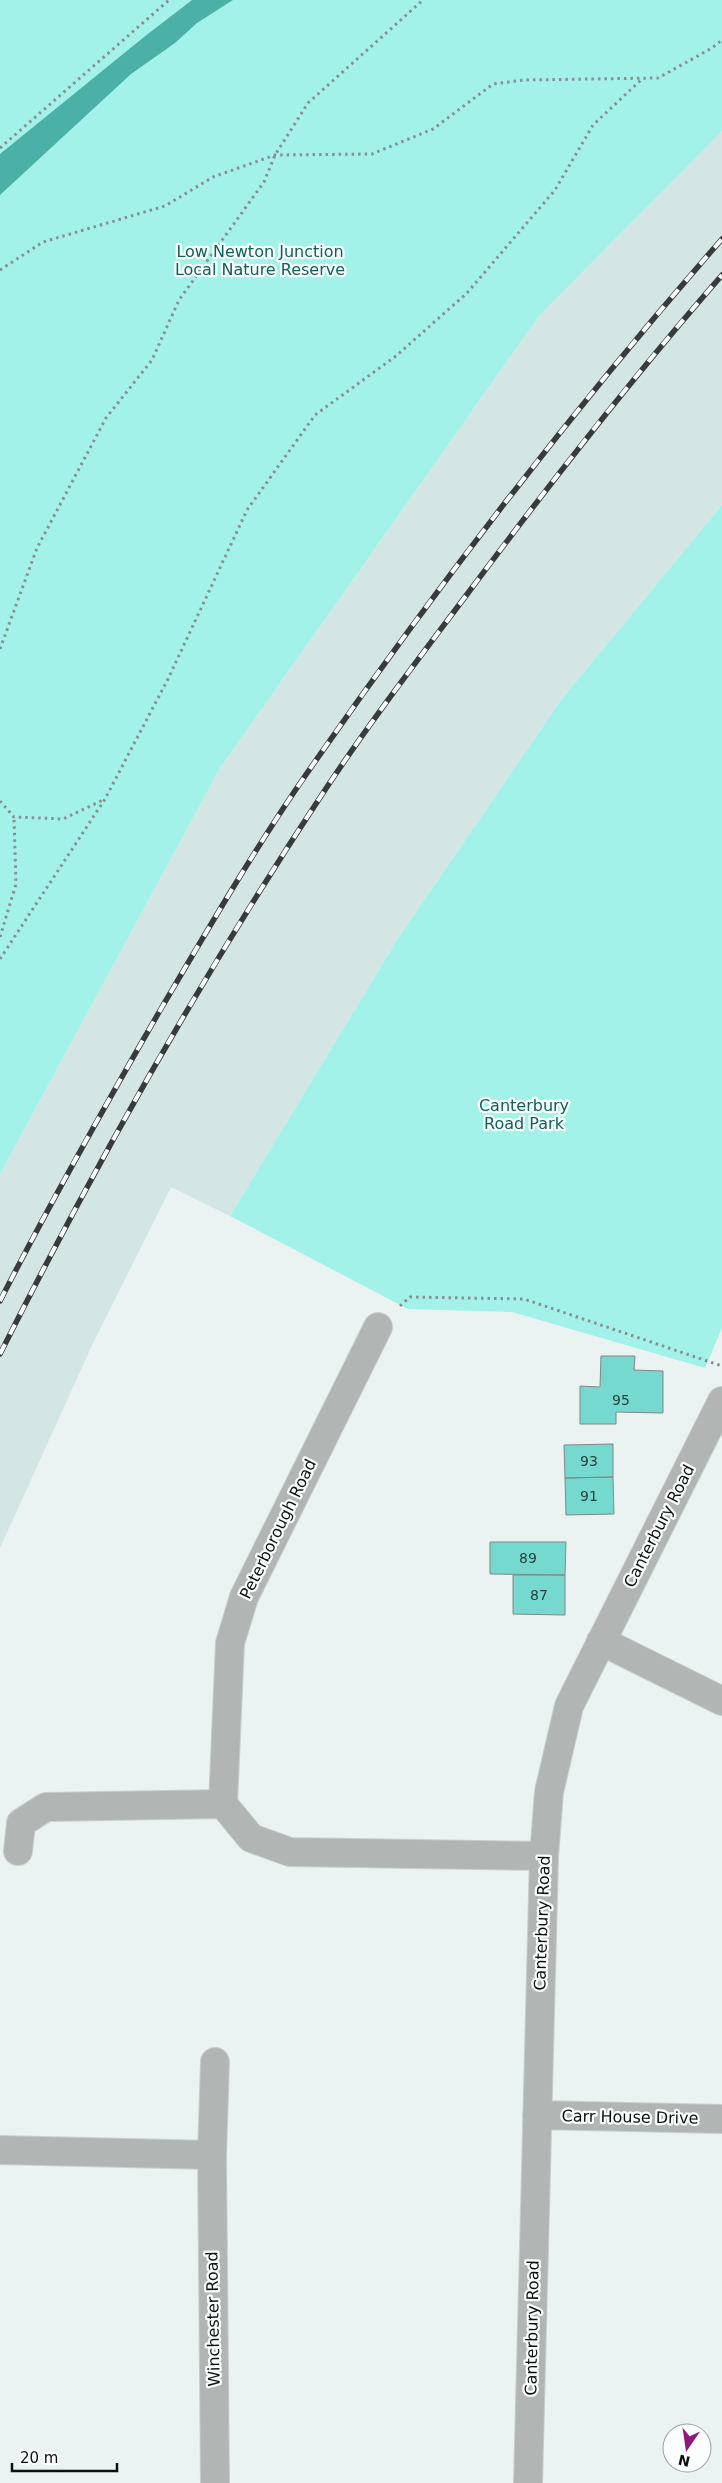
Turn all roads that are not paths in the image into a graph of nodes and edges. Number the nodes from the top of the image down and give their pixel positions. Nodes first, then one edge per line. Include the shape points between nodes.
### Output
1 (378, 1327) road end
2 (722, 1401) edge
3 (600, 1641) junction
4 (722, 1701) edge
5 (223, 1804) junction
6 (18, 1851) dead end
7 (544, 1856) junction
8 (215, 2062) dead end
9 (537, 2115) junction
10 (722, 2119) edge
11 (0, 2150) edge
12 (212, 2155) junction
13 (215, 2483) edge
14 (528, 2483) edge

1 - 5 street, Peterborough Road via 244,1597 230,1643
2 - 3 street, Canterbury Road
3 - 4 street
3 - 7 street, Canterbury Road via 569,1706 549,1792
5 - 6 street via 46,1807 21,1823
5 - 7 street via 251,1838 290,1852
7 - 9 street, Canterbury Road
8 - 12 street, Winchester Road
9 - 10 street, Carr House Drive
9 - 14 street, Canterbury Road
11 - 12 street
12 - 13 street, Winchester Road

